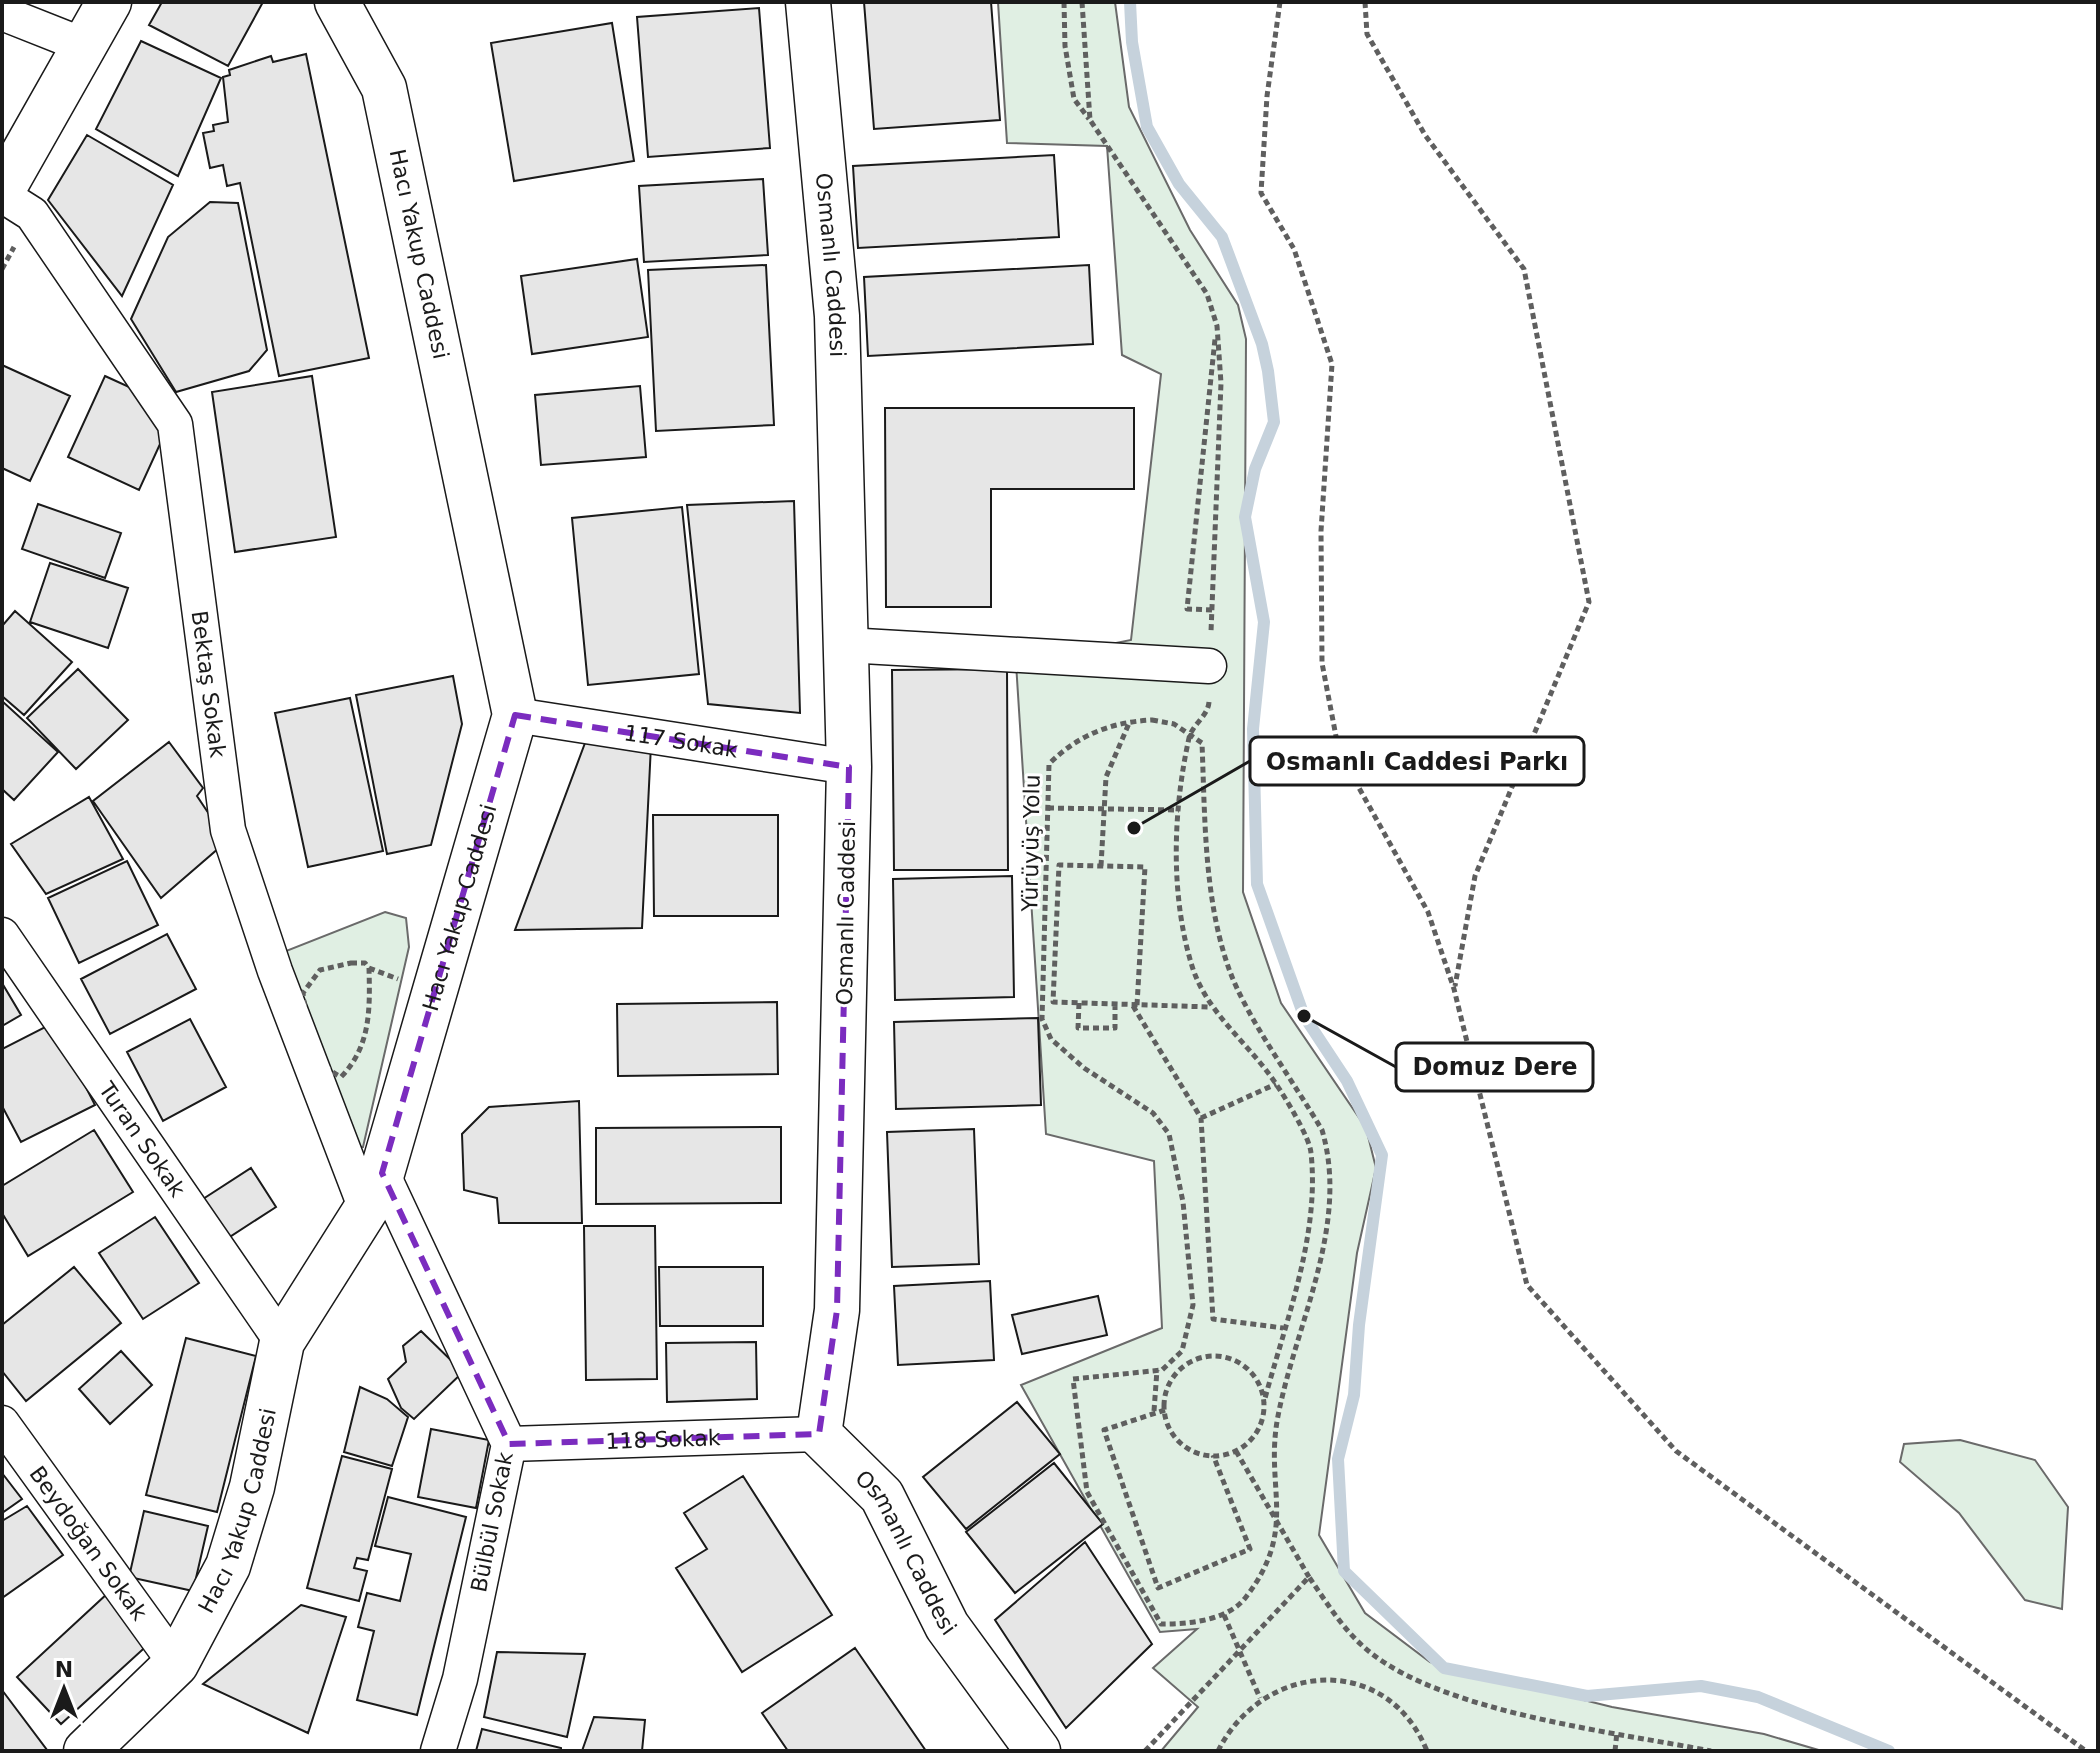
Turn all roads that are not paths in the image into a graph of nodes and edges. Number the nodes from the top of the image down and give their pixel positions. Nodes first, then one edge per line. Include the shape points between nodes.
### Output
1 (109, 2) edge
2 (337, 2) edge
3 (808, 2) edge
4 (2, 13) edge
5 (83, 45) junction
6 (2, 193) edge
7 (846, 645) junction
8 (1209, 666) dead end
9 (515, 715) junction
10 (849, 767) junction
11 (2, 935) edge
12 (374, 1191) junction
13 (282, 1342) junction
14 (2, 1423) edge
15 (819, 1434) junction
16 (509, 1444) junction
17 (176, 1664) junction
18 (1034, 1750) edge
19 (86, 1751) edge
20 (438, 1751) edge

1 - 5 street
2 - 9 street, Hacı Yakup Caddesi via 384,88
3 - 7 street, Osmanlı Caddesi via 837,316
4 - 5 street
5 - 6 street
6 - 12 street, Bektaş Sokak via 32,214 175,424 228,830 275,971
7 - 8 street
7 - 10 street, Osmanlı Caddesi
9 - 10 street, 117 Sokak
9 - 12 street, Hacı Yakup Caddesi
10 - 15 street, Osmanlı Caddesi via 837,1310
11 - 13 street, Turan Sokak
12 - 13 street, Hacı Yakup Caddesi
12 - 16 street, Bülbül Sokak
13 - 17 street, Hacı Yakup Caddesi via 252,1487 228,1566
14 - 17 street, Beydoğan Sokak
15 - 16 street, 118 Sokak
15 - 18 street, Osmanlı Caddesi via 882,1496 947,1626
16 - 20 street, Bülbül Sokak via 460,1679
17 - 19 street, Hacı Yakup Caddesi

